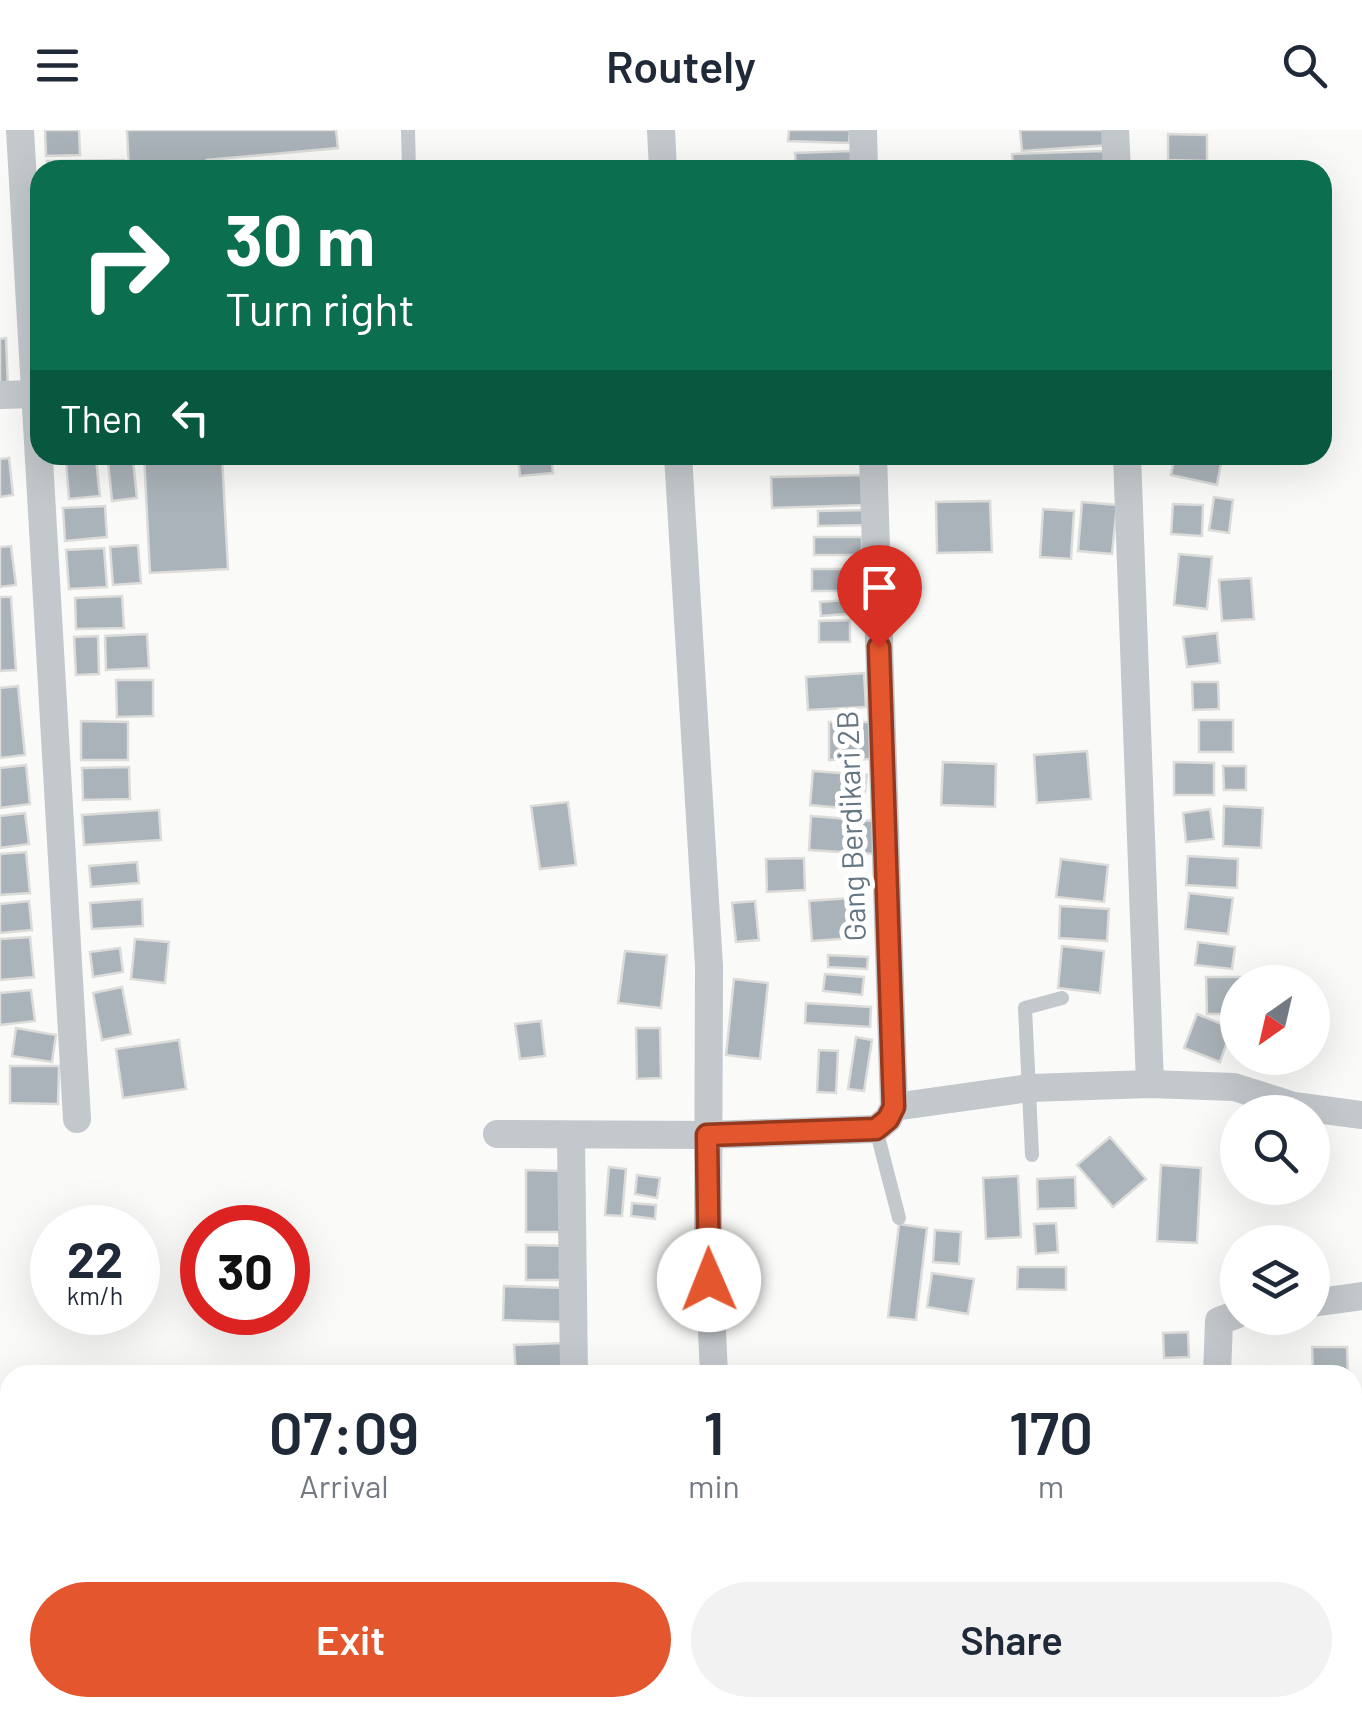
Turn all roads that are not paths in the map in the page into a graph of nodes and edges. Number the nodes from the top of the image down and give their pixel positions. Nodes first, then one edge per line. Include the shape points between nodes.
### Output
1 (20, 130) edge
2 (408, 130) edge
3 (661, 130) edge
4 (863, 130) edge
5 (1116, 130) edge
6 (409, 160) edge
7 (662, 160) edge
8 (864, 160) edge
9 (1117, 160) edge
10 (30, 306) edge
11 (30, 394) edge
12 (0, 395) edge
13 (39, 465) edge
14 (679, 465) edge
15 (873, 465) edge
16 (1127, 465) edge
17 (1062, 998) dead end
18 (1150, 1084) junction
19 (1030, 1088) junction
20 (1362, 1115) edge
21 (885, 1118) junction
22 (77, 1119) dead end
23 (497, 1134) dead end
24 (707, 1135) junction
25 (571, 1136) junction
26 (1032, 1155) dead end
27 (899, 1218) dead end
28 (1362, 1296) edge
29 (1330, 1300) edge
30 (1220, 1320) edge
31 (574, 1365) edge
32 (713, 1365) edge
33 (1218, 1365) edge

1 - 10 street
2 - 6 lane
3 - 7 street
4 - 8 street
5 - 9 street
11 - 12 street
13 - 22 street
14 - 24 street via 709,966
15 - 21 street, Gang Berdikari 2B
16 - 18 street
17 - 19 lane via 1025,1008
18 - 19 street
18 - 20 street via 1234,1086 1294,1106
19 - 21 street
19 - 26 lane
21 - 24 street
21 - 27 lane
23 - 25 street
24 - 25 street
24 - 32 street
25 - 31 street
28 - 29 street
30 - 33 street

